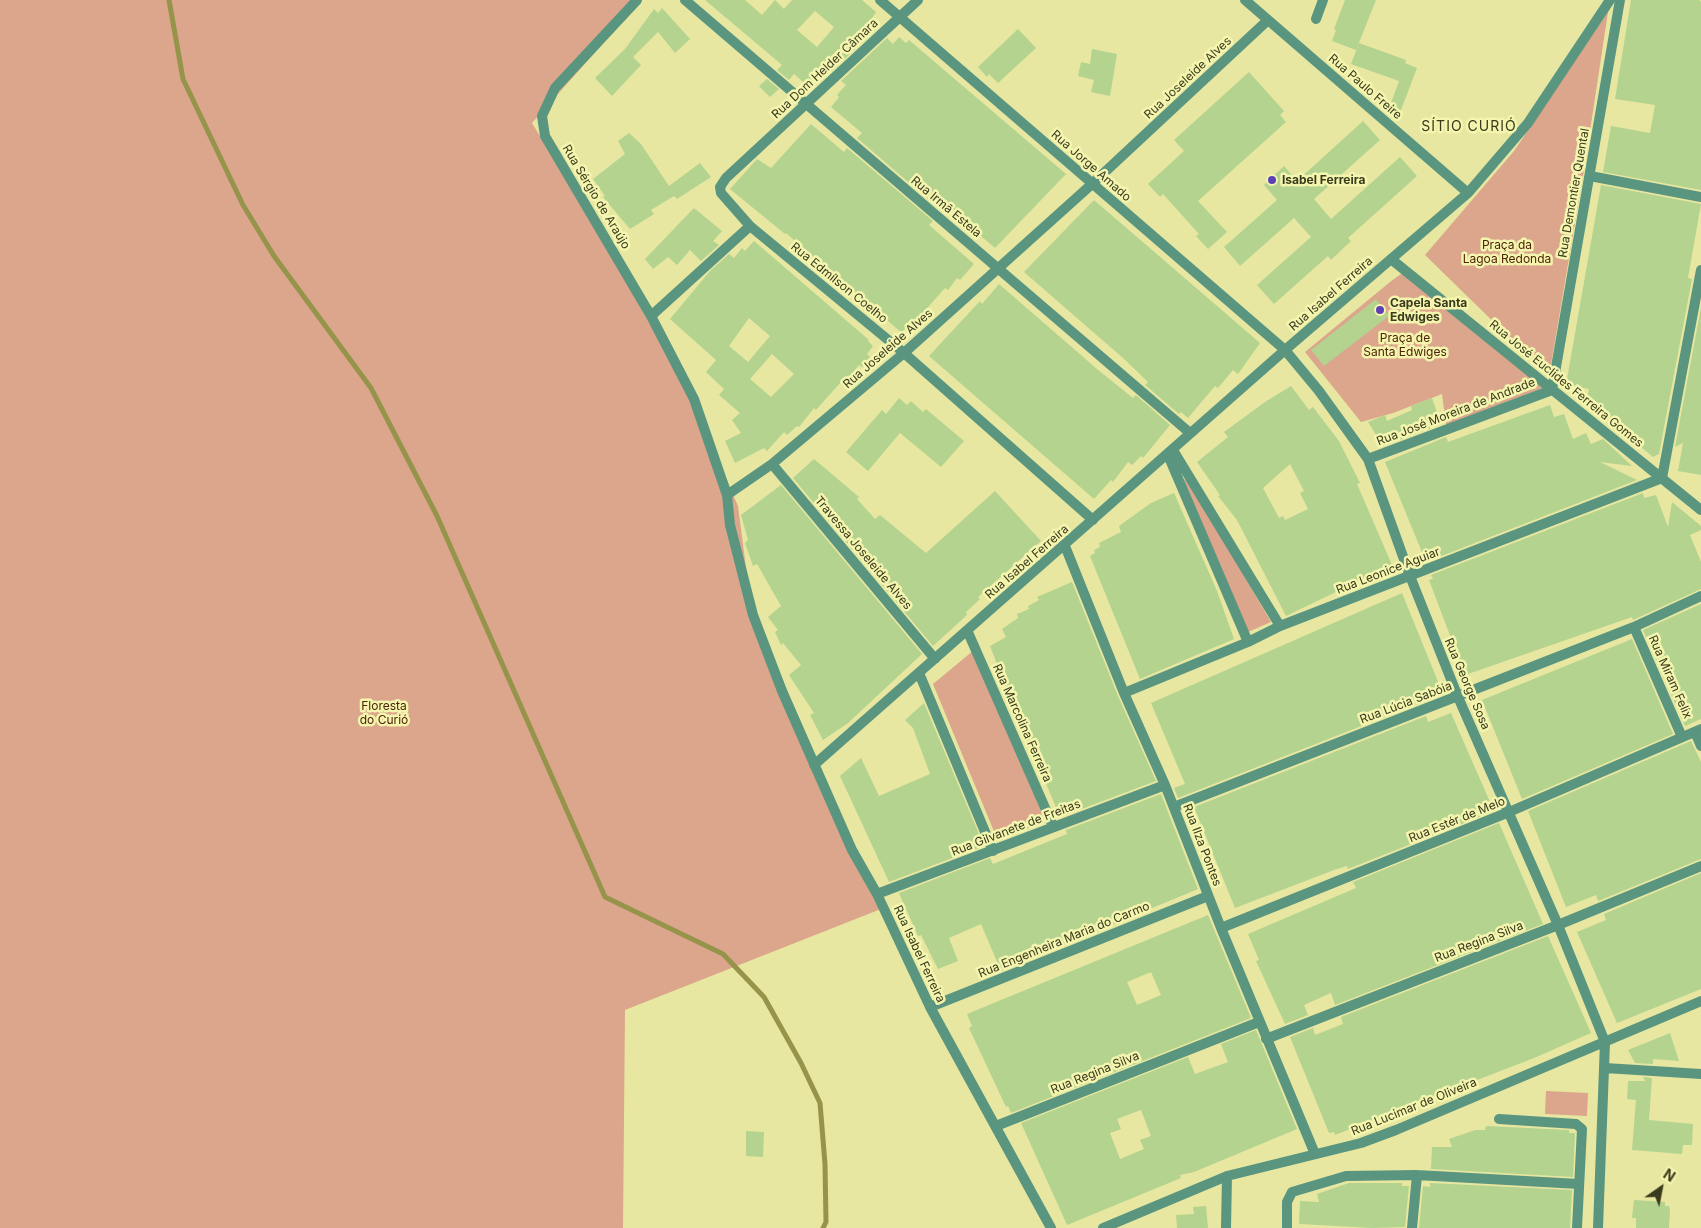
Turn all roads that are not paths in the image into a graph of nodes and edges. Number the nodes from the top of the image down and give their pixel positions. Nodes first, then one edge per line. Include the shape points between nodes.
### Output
1 (637, 0) edge
2 (685, 0) edge
3 (880, 0) edge
4 (918, 0) edge
5 (1245, 0) edge
6 (1323, 0) edge
7 (1610, 0) edge
8 (1620, 0) edge
9 (900, 16) junction
10 (1316, 19) dead end
11 (1268, 20) junction
12 (805, 103) junction
13 (750, 156) joint
14 (1590, 176) junction
15 (1092, 184) junction
16 (1468, 193) junction
17 (1701, 198) edge
18 (750, 226) junction
19 (1391, 259) junction
20 (997, 267) junction
21 (1701, 270) edge
22 (651, 316) junction
23 (1285, 350) junction
24 (904, 352) junction
25 (1552, 390) junction
26 (1190, 433) junction
27 (1171, 453) junction
28 (1368, 458) junction
29 (772, 464) junction
30 (1662, 478) junction
31 (727, 494) junction
32 (1701, 510) edge
33 (1093, 520) junction
34 (1065, 546) junction
35 (1410, 576) junction
36 (1701, 596) edge
37 (1280, 626) junction
38 (1634, 626) junction
39 (967, 630) junction
40 (1248, 642) junction
41 (935, 659) junction
42 (919, 673) junction
43 (1124, 693) junction
44 (1458, 697) junction
45 (1698, 730) edge
46 (1682, 737) junction
47 (1701, 746) edge
48 (814, 765) junction
49 (1165, 785) junction
50 (1174, 807) junction
51 (1509, 812) junction
52 (1053, 826) junction
53 (993, 851) junction
54 (1701, 866) edge
55 (877, 894) junction
56 (1208, 896) junction
57 (1558, 926) junction
58 (1221, 928) junction
59 (1701, 1002) edge
60 (930, 1007) junction
61 (1259, 1022) junction
62 (1266, 1039) junction
63 (1605, 1042) junction
64 (1605, 1068) junction
65 (1701, 1074) edge
66 (1499, 1119) dead end
67 (996, 1126) junction
68 (1315, 1154) junction
69 (1417, 1175) junction
70 (1227, 1176) junction
71 (1579, 1184) junction
72 (1051, 1228) edge
73 (1103, 1228) edge
74 (1226, 1228) edge
75 (1287, 1228) edge
76 (1412, 1228) edge
77 (1577, 1228) edge
78 (1598, 1228) edge

1 - 22 street, Rua Sérgio de Araújo via 554,88 542,116 545,136
2 - 12 street, Rua Irmã Estela
3 - 9 street, Rua Jorge Amado
4 - 9 street, Rua Dom Helder Câmara
5 - 11 street, Rua Paulo Freire
6 - 10 street
7 - 16 street, Rua Isabel Ferreira via 1528,123
8 - 14 street, Rua Demontier Quental
9 - 12 street, Rua Dom Helder Câmara
9 - 15 street, Rua Jorge Amado
11 - 15 street, Rua Joseleide Alves
11 - 16 street, Rua Paulo Freire
12 - 13 street, Rua Dom Helder Câmara
12 - 20 street, Rua Irmã Estela
13 - 18 street, Rua Edmílson Coelho via 720,187 721,193
14 - 17 street
14 - 25 street, Rua Demontier Quental
15 - 20 street, Rua Joseleide Alves
15 - 23 street, Rua Jorge Amado
16 - 19 street, Rua Isabel Ferreira
18 - 22 street
18 - 24 street, Rua Edmílson Coelho
19 - 23 street, Rua Isabel Ferreira
19 - 25 street, Rua José Euclides Ferreira Gomes
20 - 24 street, Rua Joseleide Alves
20 - 26 street, Rua Irmã Estela
21 - 30 street
22 - 31 street, Rua Sérgio de Araújo via 694,399
23 - 26 street, Rua Isabel Ferreira
23 - 28 street, Rua George Sosa via 1319,390
24 - 29 street, Rua Joseleide Alves
24 - 33 street, Rua Edmílson Coelho
25 - 28 street, Rua José Moreira de Andrade
25 - 30 street, Rua José Euclides Ferreira Gomes
26 - 27 street, Rua Isabel Ferreira
27 - 33 street, Rua Isabel Ferreira
27 - 37 street
27 - 40 street
28 - 35 street, Rua George Sosa
29 - 31 street, Rua Joseleide Alves
29 - 41 street, Travessa Joseleide Alves
30 - 32 street, Rua José Euclides Ferreira Gomes
30 - 35 street, Rua Leonice Aguiar
31 - 48 street via 730,526 753,615
33 - 34 street, Rua Isabel Ferreira
34 - 39 street, Rua Isabel Ferreira
34 - 43 street, Rua Ilza Pontes
35 - 37 street, Rua Leonice Aguiar
35 - 44 street, Rua George Sosa
36 - 38 street, Rua Lúcia Sabóia
37 - 40 street, Rua Leonice Aguiar
38 - 44 street, Rua Lúcia Sabóia
38 - 46 street, Rua Miram Felix
39 - 41 street, Rua Isabel Ferreira
39 - 52 street, Rua Marcolina Ferreira
40 - 43 street, Rua Leonice Aguiar
41 - 42 street, Rua Isabel Ferreira
42 - 48 street, Rua Isabel Ferreira
42 - 53 street
43 - 49 street, Rua Ilza Pontes
44 - 50 street, Rua Lúcia Sabóia
44 - 51 street, Rua George Sosa
45 - 46 street, Rua Estér de Melo
45 - 47 street
46 - 51 street, Rua Estér de Melo
48 - 55 street, Rua Isabel Ferreira via 852,850
49 - 50 street, Rua Ilza Pontes
49 - 52 street, Rua Gilvanete de Freitas
50 - 56 street, Rua Ilza Pontes
51 - 57 street, Rua George Sosa
51 - 58 street, Rua Estér de Melo
52 - 53 street, Rua Gilvanete de Freitas
53 - 55 street, Rua Gilvanete de Freitas
54 - 57 street, Rua Regina Silva
55 - 60 street, Rua Isabel Ferreira
56 - 58 street, Rua Ilza Pontes
56 - 60 street, Rua Engenheira Maria do Carmo
57 - 62 street, Rua Regina Silva
57 - 63 street, Rua George Sosa
58 - 61 street, Rua Ilza Pontes
59 - 63 street, Rua Lucimar de Oliveira
60 - 67 street, Rua Isabel Ferreira
61 - 62 street, Rua Ilza Pontes
61 - 67 street, Rua Regina Silva
62 - 68 street, Rua Ilza Pontes
63 - 64 street
63 - 68 street, Rua Lucimar de Oliveira via 1396,1130 1361,1143
64 - 65 street
64 - 78 street
66 - 71 street via 1579,1126 1582,1129
67 - 72 street, Rua Isabel Ferreira
68 - 70 street, Rua Lucimar de Oliveira
69 - 71 street
69 - 75 street via 1346,1176 1292,1192 1287,1202
69 - 76 street
70 - 73 street, Rua Lucimar de Oliveira
70 - 74 street
71 - 77 street

